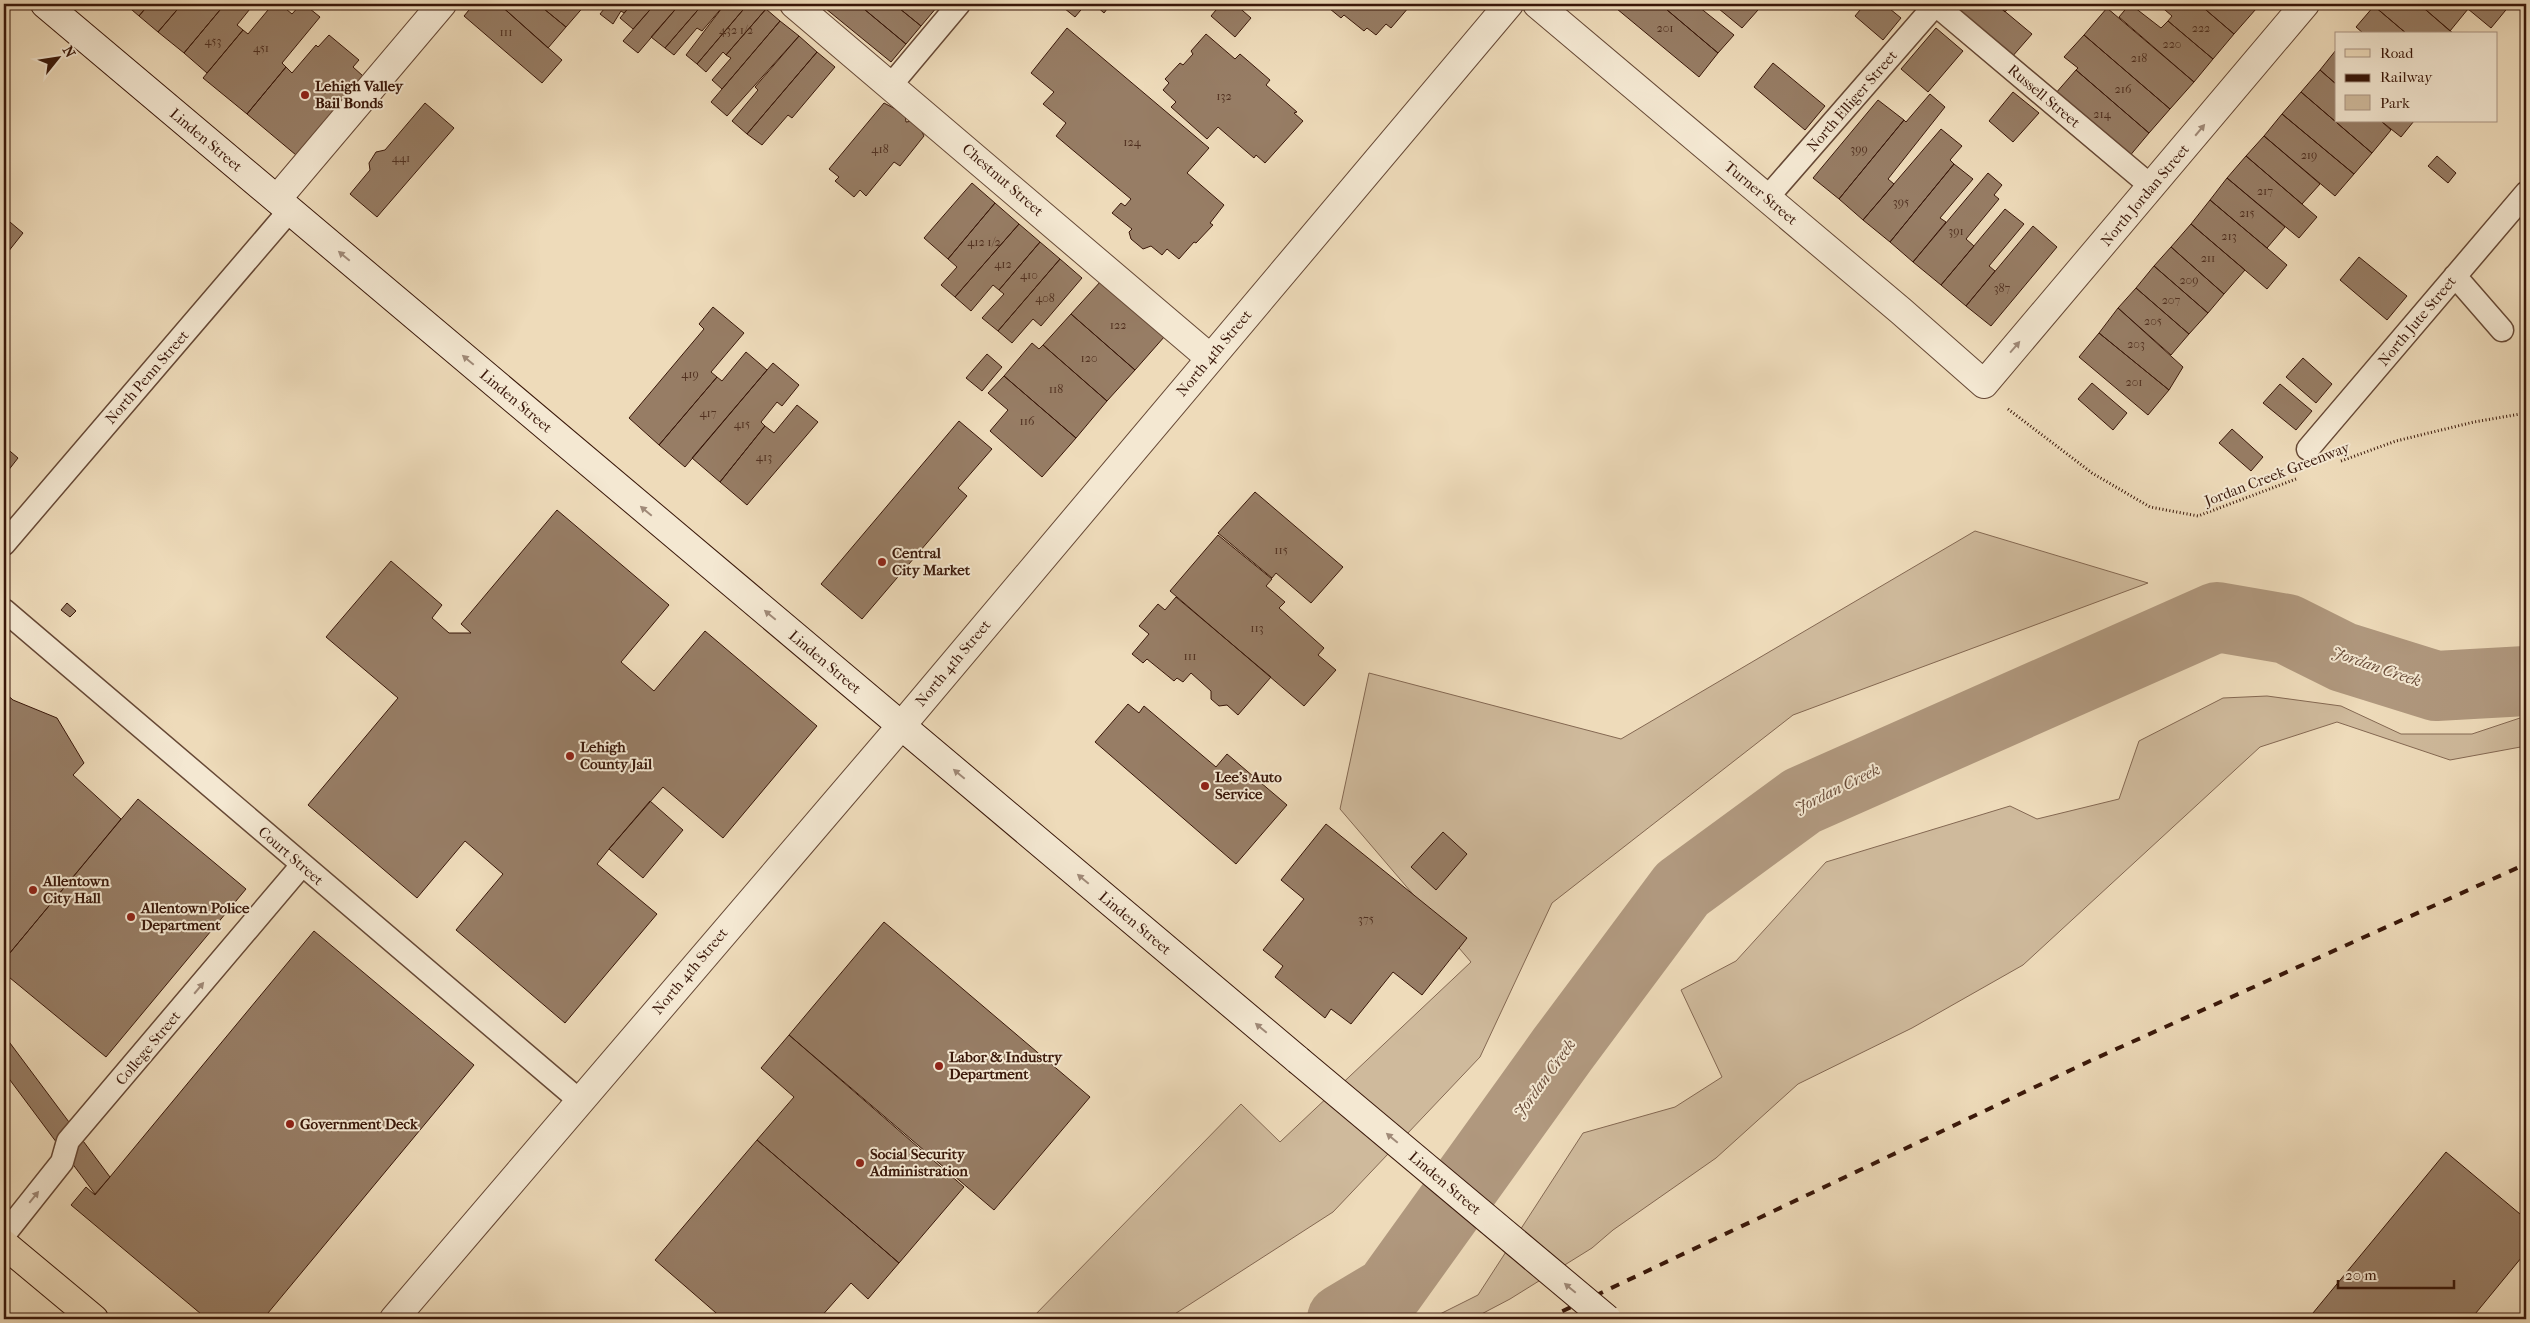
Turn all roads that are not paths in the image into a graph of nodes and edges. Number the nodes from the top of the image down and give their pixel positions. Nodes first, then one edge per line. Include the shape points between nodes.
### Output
1 (45, 4) edge
2 (794, 4) edge
3 (959, 4) edge
4 (1509, 4) edge
5 (1537, 4) edge
6 (1936, 4) edge
7 (2305, 4) edge
8 (439, 5) edge
9 (891, 85) junction
10 (2152, 187) junction
11 (2526, 193) edge
12 (1767, 198) junction
13 (283, 204) junction
14 (2455, 276) junction
15 (2502, 330) dead end
16 (1210, 358) junction
17 (1984, 384) joint
18 (2308, 450) dead end
19 (4, 544) edge
20 (4, 610) edge
21 (901, 726) junction
22 (302, 865) junction
23 (580, 1101) junction
24 (4, 1235) edge
25 (4, 1244) edge
26 (94, 1319) edge
27 (394, 1319) edge
28 (1607, 1319) edge

1 - 13 street, Linden Street
2 - 9 street, Chestnut Street
3 - 9 lane
4 - 16 street, North 4th Street
5 - 12 street, Turner Street
6 - 10 lane, Russell Street
6 - 12 lane, North Elliger Street
10 -> 7 street, North Jordan Street
8 - 13 street, North Penn Street
9 - 16 street, Chestnut Street
17 -> 10 street, North Jordan Street
11 - 14 lane, North Jute Street
12 - 17 street, Turner Street
13 - 19 lane, North Penn Street
21 -> 13 street, Linden Street
14 - 15 lane
14 - 18 lane, North Jute Street
16 - 21 street, North 4th Street
20 - 22 lane, Court Street
21 - 23 street, North 4th Street
28 -> 21 street, Linden Street, bridge
22 - 23 lane, Court Street
24 -> 22 lane, College Street via 62,1162 68,1141
23 - 27 street, North 4th Street
25 - 26 main road

